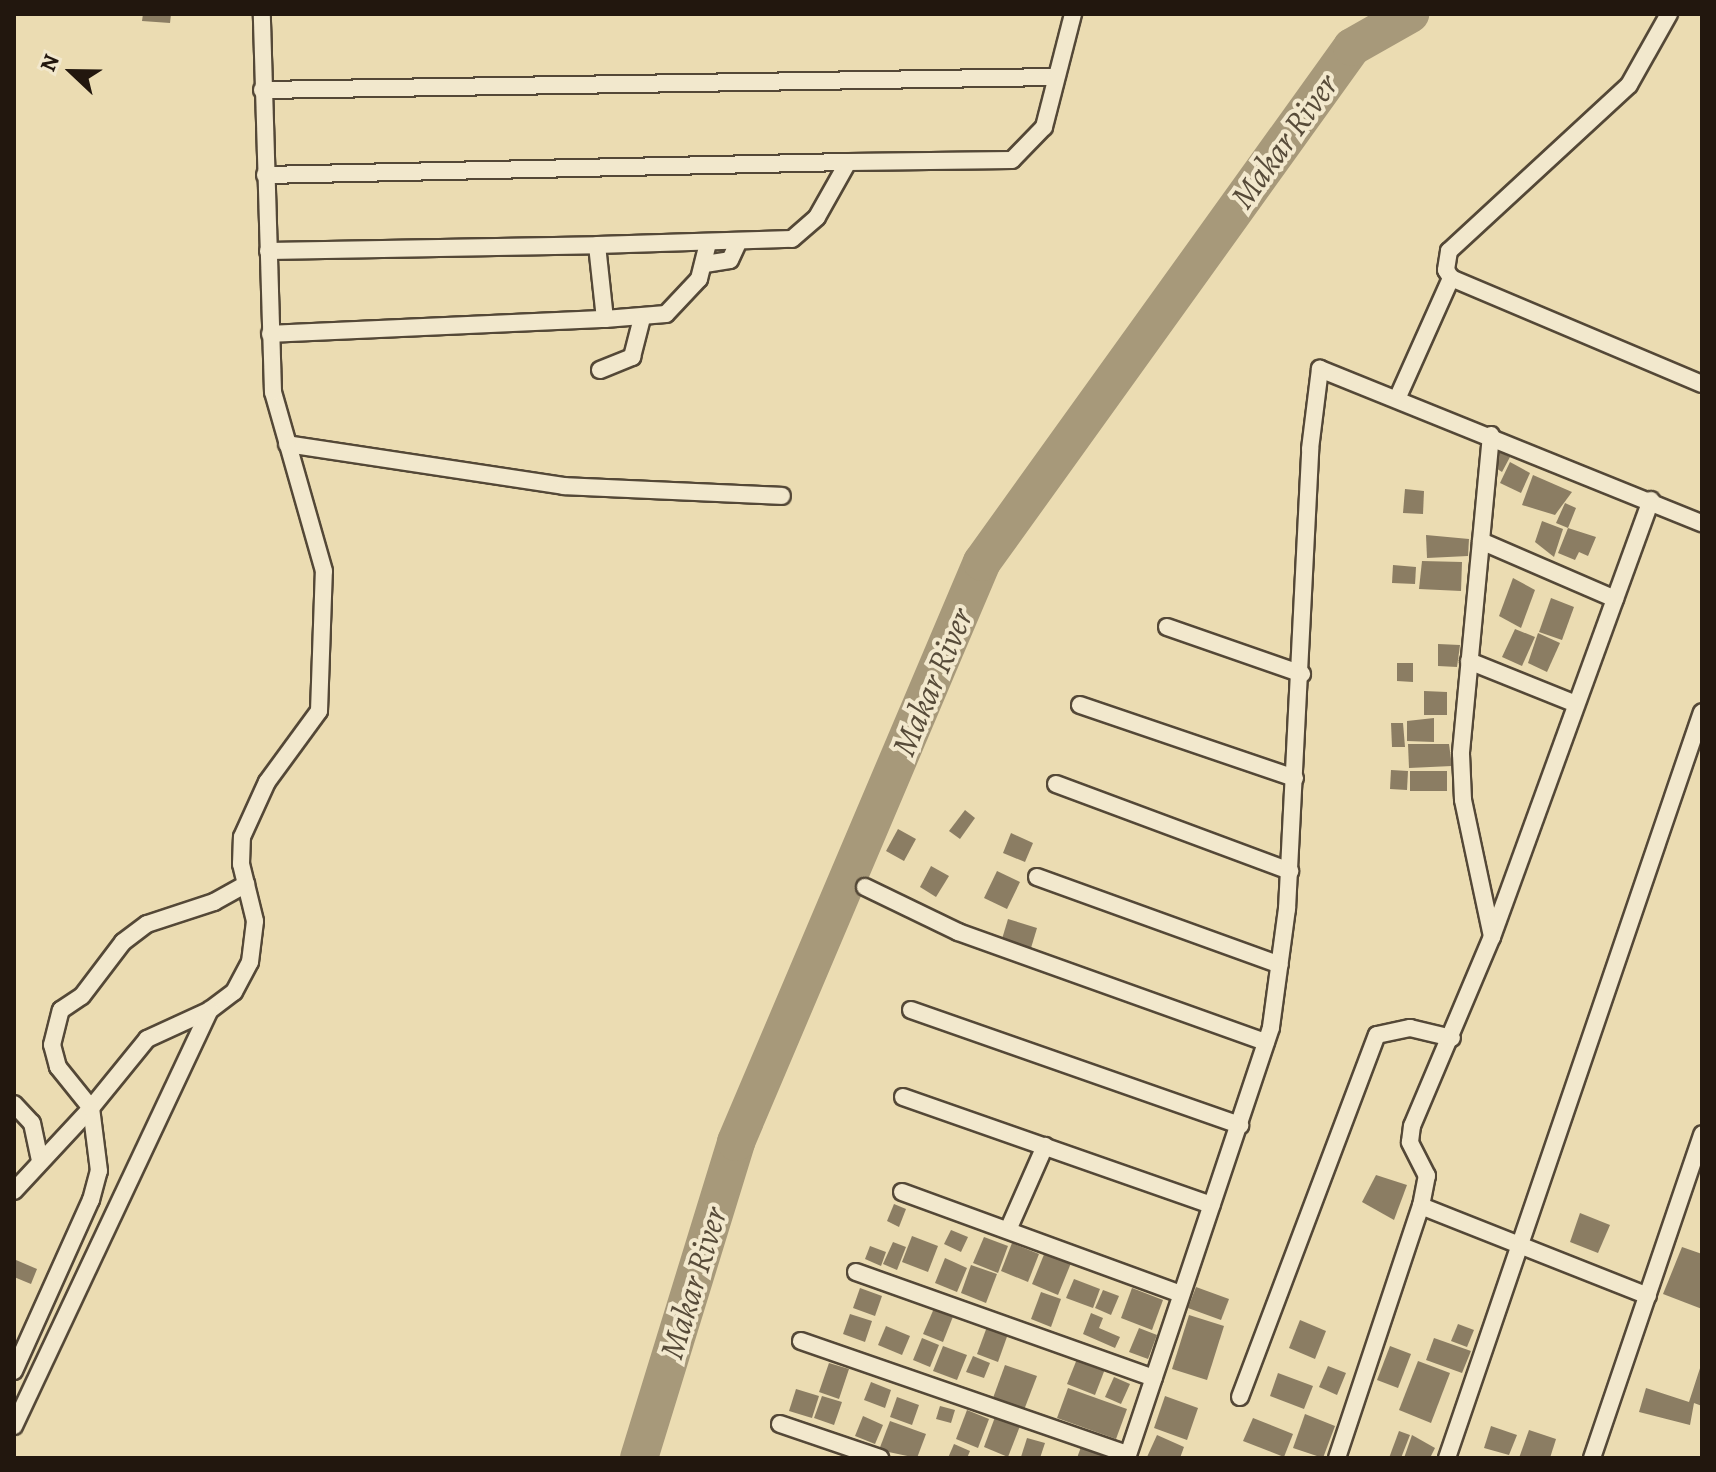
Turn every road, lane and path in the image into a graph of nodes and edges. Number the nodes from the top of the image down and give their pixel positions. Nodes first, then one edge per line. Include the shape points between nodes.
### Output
1 (262, 14) edge
2 (1073, 14) edge
3 (1669, 14) edge
4 (1054, 77) junction
5 (262, 90) junction
6 (848, 162) junction
7 (265, 175) junction
8 (739, 241) junction
9 (708, 244) junction
10 (597, 245) junction
11 (268, 251) junction
12 (705, 264) junction
13 (1451, 278) junction
14 (642, 318) junction
15 (605, 319) junction
16 (270, 334) junction
17 (600, 370) dead end
18 (1702, 384) edge
19 (1397, 399) junction
20 (1491, 435) junction
21 (287, 444) junction
22 (782, 496) dead end
23 (1651, 500) junction
24 (1702, 523) edge
25 (1481, 541) junction
26 (1615, 599) junction
27 (1167, 627) dead end
28 (1469, 661) junction
29 (1302, 674) junction
30 (1576, 704) junction
31 (1080, 705) dead end
32 (1702, 712) edge
33 (1295, 778) junction
34 (1056, 784) dead end
35 (1290, 871) junction
36 (1037, 877) dead end
37 (246, 884) junction
38 (865, 887) dead end
39 (1492, 937) junction
40 (1280, 965) junction
41 (210, 1010) junction
42 (911, 1010) dead end
43 (1452, 1038) junction
44 (1266, 1042) junction
45 (903, 1097) dead end
46 (14, 1104) edge
47 (91, 1108) junction
48 (1240, 1125) junction
49 (1702, 1134) edge
50 (1045, 1146) junction
51 (40, 1160) junction
52 (14, 1191) edge
53 (902, 1192) dead end
54 (1212, 1205) junction
55 (1421, 1206) junction
56 (1008, 1230) junction
57 (1518, 1244) junction
58 (856, 1272) dead end
59 (1181, 1294) junction
60 (1648, 1296) junction
61 (801, 1341) dead end
62 (14, 1371) edge
63 (1154, 1378) junction
64 (1240, 1397) dead end
65 (780, 1424) dead end
66 (14, 1426) edge
67 (1128, 1456) edge
68 (880, 1458) edge
69 (1337, 1458) edge
70 (1447, 1458) edge
71 (1592, 1458) edge

1 - 5 street
2 - 4 street
3 - 13 street via 1629,85 1449,251
4 - 5 street
4 - 6 street via 1044,127 1012,160
5 - 7 street
6 - 7 street
6 - 8 street via 817,217 792,239
7 - 11 street
8 - 9 street
8 - 12 street via 730,260
9 - 10 street
9 - 12 street
10 - 11 street
10 - 15 street
11 - 16 street
12 - 14 street via 685,299 666,314
13 - 18 street
13 - 19 street
14 - 15 street
14 - 17 street via 632,357
15 - 16 street
16 - 21 street via 273,392
19 - 20 street
19 - 29 street via 1320,369 1310,449
20 - 23 street
20 - 25 street
21 - 22 street via 564,486
21 - 37 street via 324,571 326,650 319,711 267,782 242,837
23 - 24 street
23 - 26 street
25 - 26 street
25 - 28 street
26 - 30 street
27 - 29 street
28 - 30 street
28 - 39 street via 1463,800
29 - 33 street
30 - 39 street
31 - 33 street
32 - 57 street
33 - 35 street
34 - 35 street
35 - 40 street
36 - 40 street
37 - 41 street via 255,921 250,962 234,992
37 - 47 street via 214,902 147,924 123,942 82,996 61,1010 53,1035 58,1067
38 - 44 street via 958,932
39 - 43 street
40 - 44 street
41 - 47 street via 147,1039
41 - 66 street
42 - 48 street
43 - 55 street via 1410,1136 1427,1176
43 - 64 street via 1410,1028 1377,1035
44 - 48 street
45 - 50 street
46 - 51 street via 32,1123
47 - 51 street
47 - 62 street via 99,1171 91,1200
48 - 54 street
49 - 60 street
50 - 54 street
50 - 56 street
51 - 52 street
53 - 56 street
54 - 59 street
55 - 57 street
55 - 69 street
56 - 59 street
57 - 60 street
57 - 70 street
58 - 63 street
59 - 63 street
60 - 71 street
61 - 67 street
63 - 67 street
65 - 68 street

